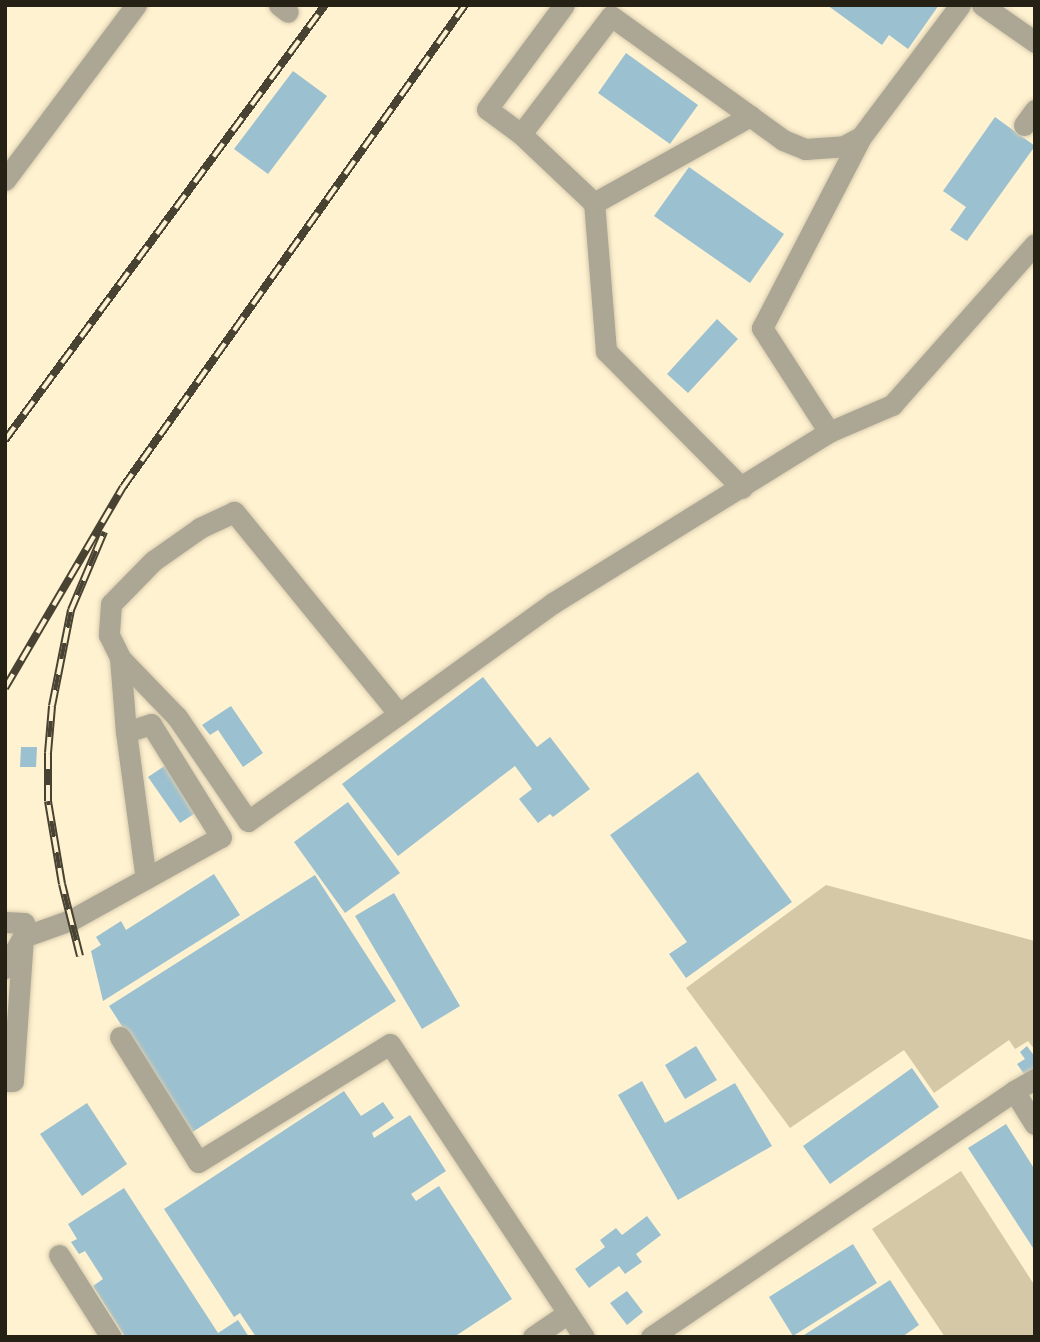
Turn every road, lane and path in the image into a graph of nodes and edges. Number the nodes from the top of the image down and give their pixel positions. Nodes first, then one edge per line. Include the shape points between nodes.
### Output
1 (135, 5) edge
2 (564, 5) edge
3 (960, 5) edge
4 (982, 5) edge
5 (1035, 42) edge
6 (750, 117) junction
7 (521, 134) junction
8 (861, 137) junction
9 (5, 180) edge
10 (594, 203) junction
11 (1035, 244) edge
12 (829, 432) junction
13 (742, 488) junction
14 (120, 658) junction
15 (399, 715) junction
16 (126, 732) junction
17 (146, 879) junction
18 (5, 922) edge
19 (23, 937) junction
20 (5, 968) edge
21 (120, 1037) dead end
22 (1035, 1079) edge
23 (5, 1080) edge
24 (1014, 1091) junction
25 (1035, 1124) edge
26 (59, 1255) dead end
27 (568, 1312) junction
28 (111, 1337) edge
29 (533, 1337) edge
30 (583, 1337) edge
31 (651, 1337) edge

1 - 9 street
2 - 7 street via 487,109
3 - 8 street
4 - 5 street
6 - 7 street via 611,16
6 - 8 street via 783,140 806,149 844,146
6 - 10 street
7 - 10 street
8 - 12 street via 762,328
10 - 13 street via 606,351
11 - 12 street via 892,405
12 - 13 street
13 - 15 street via 553,603
14 - 15 street via 177,717 248,821
14 - 15 street via 109,635 111,604 153,561 200,528 234,512
14 - 16 street
16 - 17 street
16 - 17 street via 151,724 220,837
17 - 19 street via 71,920
18 - 19 street via 24,923
19 - 20 street
19 - 23 street via 13,1081
21 - 27 street via 198,1162 390,1044
22 - 24 street
24 - 25 street
24 - 31 street
26 - 28 street
27 - 29 street
27 - 30 street

